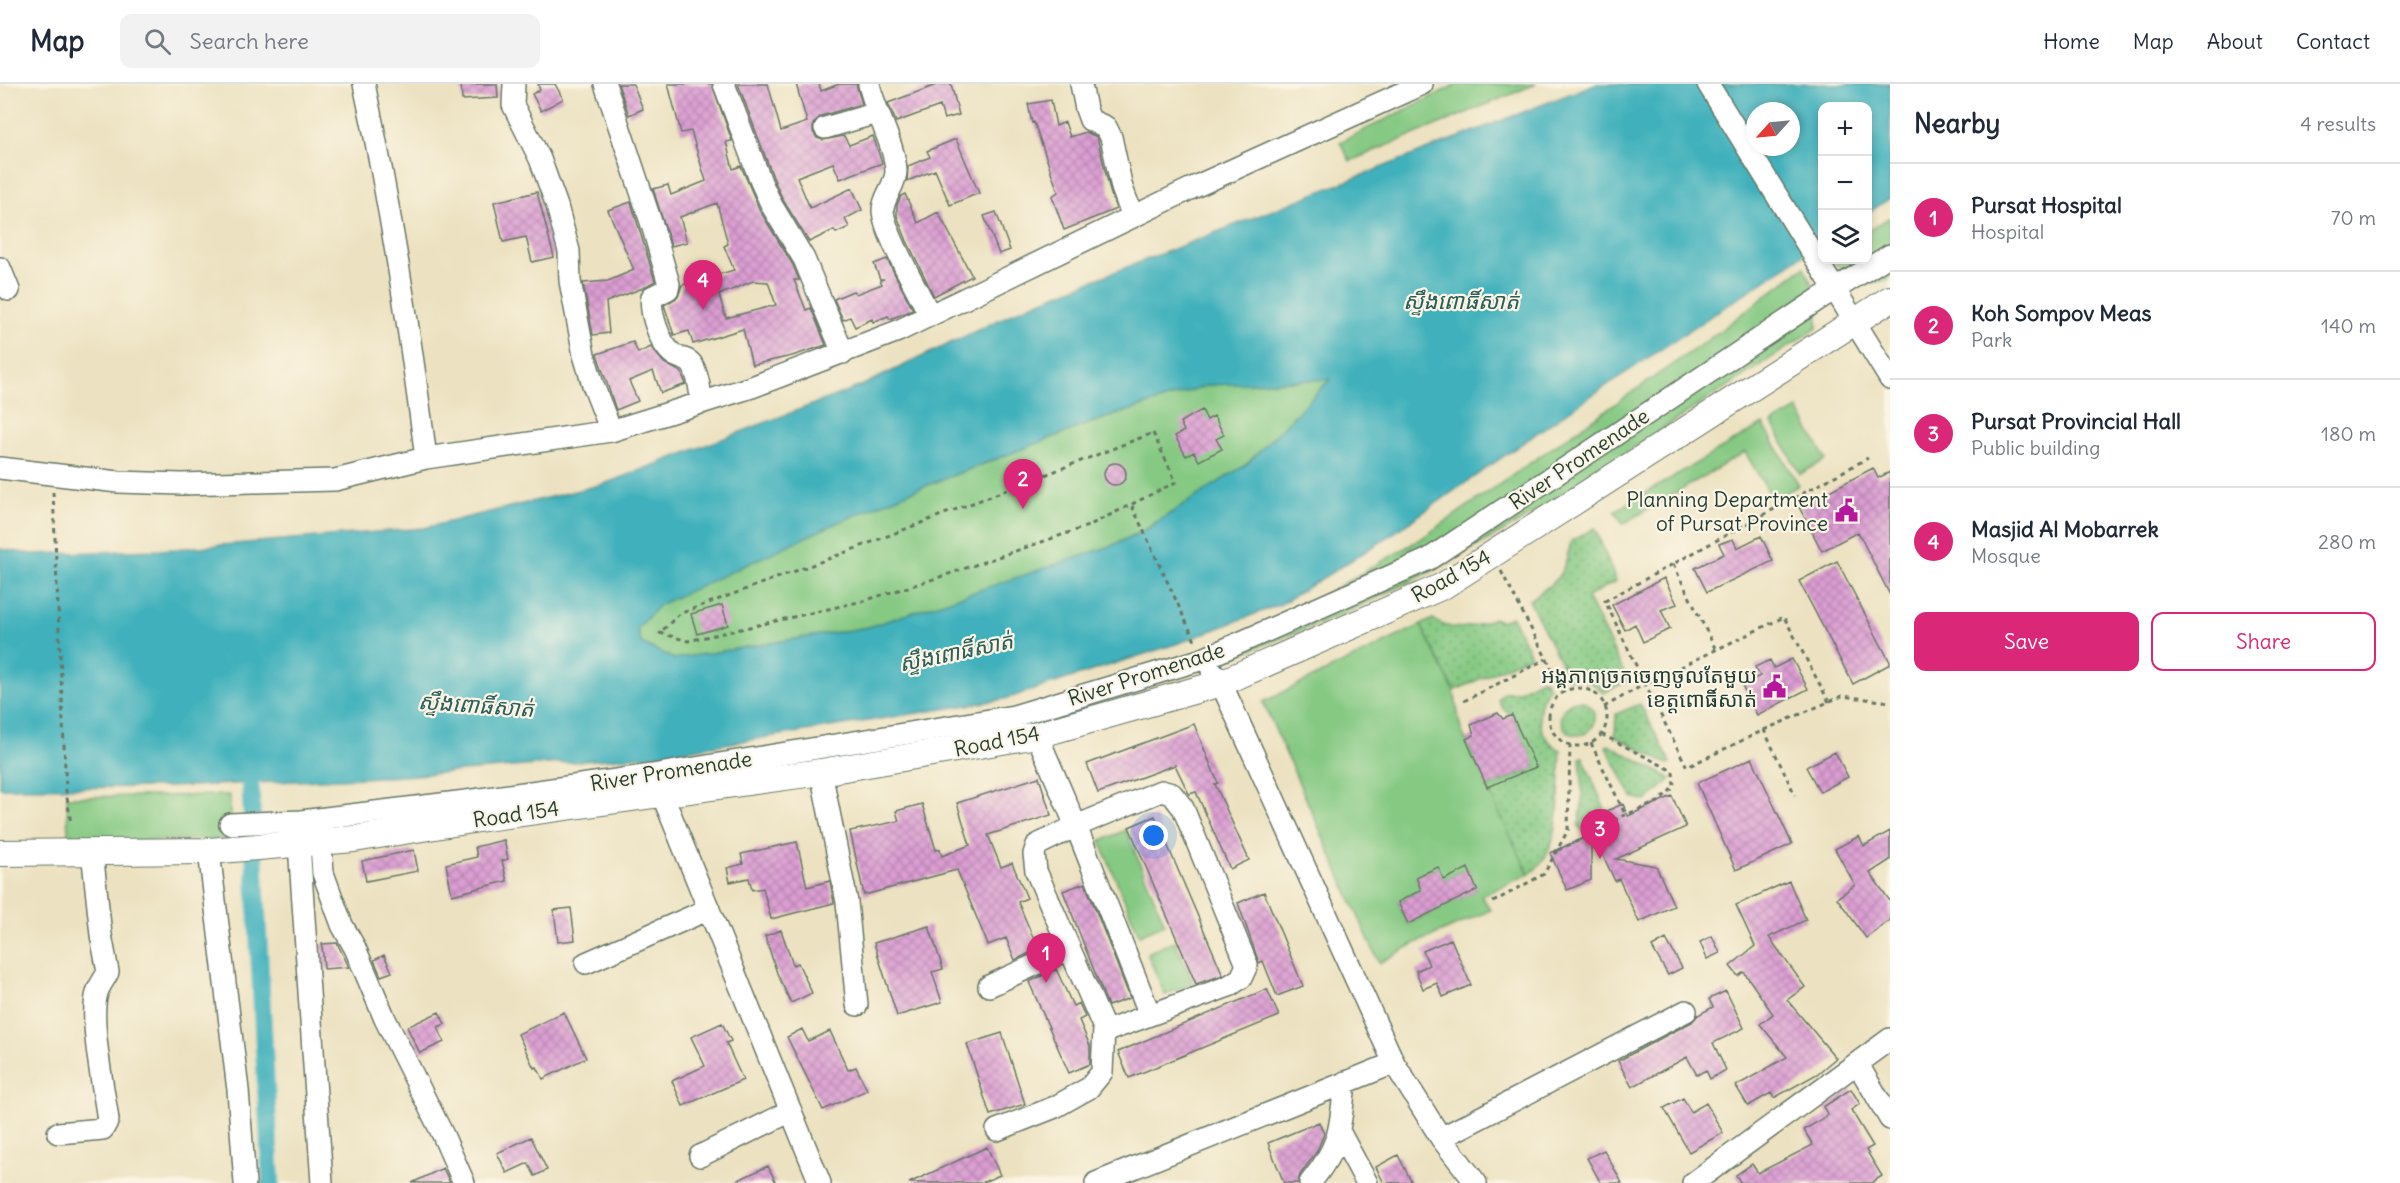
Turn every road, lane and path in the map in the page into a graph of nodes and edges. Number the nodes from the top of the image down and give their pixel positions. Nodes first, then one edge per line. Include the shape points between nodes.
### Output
1 (364, 84) edge
2 (514, 84) edge
3 (605, 84) edge
4 (724, 84) edge
5 (869, 84) edge
6 (1081, 84) edge
7 (1422, 84) edge
8 (1708, 84) edge
9 (877, 113) junction
10 (825, 128) dead end
11 (1133, 217) junction
12 (1890, 255) edge
13 (0, 268) edge
14 (9, 290) dead end
15 (1835, 290) junction
16 (1890, 299) edge
17 (929, 314) junction
18 (1855, 322) junction
19 (843, 353) junction
20 (1890, 379) edge
21 (702, 403) junction
22 (611, 431) junction
23 (426, 458) junction
24 (1868, 458) dead end
25 (0, 468) edge
26 (52, 475) junction
27 (1131, 505) junction
28 (1492, 554) junction
29 (1673, 564) junction
30 (1716, 650) junction
31 (1201, 654) junction
32 (1546, 659) junction
33 (1221, 683) junction
34 (1645, 684) junction
35 (1564, 692) junction
36 (1464, 701) dead end
37 (1829, 702) junction
38 (1890, 702) edge
39 (1604, 707) junction
40 (1764, 730) junction
41 (1601, 734) junction
42 (1037, 735) junction
43 (1591, 743) junction
44 (1570, 745) junction
45 (821, 772) junction
46 (662, 794) junction
47 (1794, 795) dead end
48 (1625, 815) junction
49 (71, 824) dead end
50 (232, 824) dead end
51 (1076, 826) junction
52 (303, 836) junction
53 (1558, 850) junction
54 (92, 851) junction
55 (209, 851) junction
56 (0, 853) edge
57 (1493, 902) dead end
58 (709, 909) junction
59 (1069, 949) junction
60 (586, 963) dead end
61 (989, 986) dead end
62 (857, 1005) dead end
63 (1686, 1011) dead end
64 (1150, 1015) junction
65 (1104, 1028) junction
66 (1890, 1039) edge
67 (1394, 1063) junction
68 (1857, 1063) junction
69 (1345, 1082) junction
70 (791, 1111) junction
71 (1890, 1119) edge
72 (997, 1130) dead end
73 (58, 1133) dead end
74 (1340, 1133) junction
75 (1441, 1138) junction
76 (700, 1155) dead end
77 (245, 1183) edge
78 (322, 1183) edge
79 (464, 1183) edge
80 (820, 1183) edge
81 (1096, 1183) edge
82 (1310, 1183) edge
83 (1367, 1183) edge
84 (1476, 1183) edge
85 (1693, 1183) edge

1 - 23 street via 385,181
2 - 22 street via 513,105 540,159 566,240 584,355
3 - 21 street via 669,284 668,289 652,297 658,333 673,354 692,364
4 - 19 street via 761,182 804,259
5 - 9 street
6 - 11 street via 1090,120 1106,128 1112,137 1122,188
7 - 11 street
8 - 15 street
9 - 10 street
9 - 17 street via 892,148 896,173 883,208 886,226
11 - 17 street
12 - 15 street, River Promenade
13 - 14 street
15 - 18 street
15 - 31 street, River Promenade via 1429,558
16 - 18 main road, Road 154
17 - 19 street
18 - 20 street
18 - 28 main road, Road 154
19 - 21 street
21 - 22 street
22 - 23 street
23 - 26 street via 335,480 251,484 118,482
24 - 29 path
25 - 26 street
26 - 49 path via 66,791
27 - 27 path via 1176,482 1153,433 679,614 660,633 688,641 863,601 1088,526
27 - 31 path
28 - 32 path
28 - 33 main road, Road 154 via 1443,586
29 - 30 path
29 - 34 path via 1605,601
30 - 34 path
30 - 37 path via 1784,617
31 - 33 street
31 - 52 street, River Promenade via 1014,716 652,776 466,801
32 - 35 path
32 - 36 path
33 - 42 main road, Road 154
33 - 67 street
34 - 39 path
34 - 40 path via 1688,767
35 - 39 path via 1582,689 1599,699
35 - 44 path via 1552,705 1549,722 1556,737
37 - 38 path via 1842,696
37 - 40 path
39 - 41 path via 1605,726
40 - 47 path
41 - 43 path
41 - 48 path via 1673,771 1674,787 1658,802
42 - 45 main road, Road 154
42 - 51 street
43 - 44 path
43 - 48 path
44 - 53 path via 1568,830
45 - 46 main road, Road 154
45 - 62 street via 847,902
46 - 52 main road, Road 154 via 485,818
46 - 58 street
48 - 53 path
50 - 52 street, River Promenade
51 - 59 street via 1037,845 1034,854 1036,871
51 - 64 street
51 - 64 street via 1161,791 1172,794 1184,808 1239,942 1247,965 1241,978
52 - 55 main road, Road 154
52 - 78 street
52 - 79 street
53 - 57 path via 1544,874
54 - 55 main road, Road 154
54 - 56 main road, Road 154
54 - 73 street via 108,972 98,991 95,1012 108,1120 103,1129
55 - 77 street via 238,1090
58 - 60 street
58 - 70 street
59 - 61 street
59 - 65 street
63 - 75 street
64 - 65 street via 1112,1029
65 - 72 street via 1102,1072 1089,1088
66 - 68 street
67 - 69 street
67 - 75 street
68 - 71 street
68 - 85 street
69 - 74 street
69 - 81 street
70 - 76 street
70 - 80 street
74 - 82 street via 1327,1162
74 - 83 street
75 - 84 street

